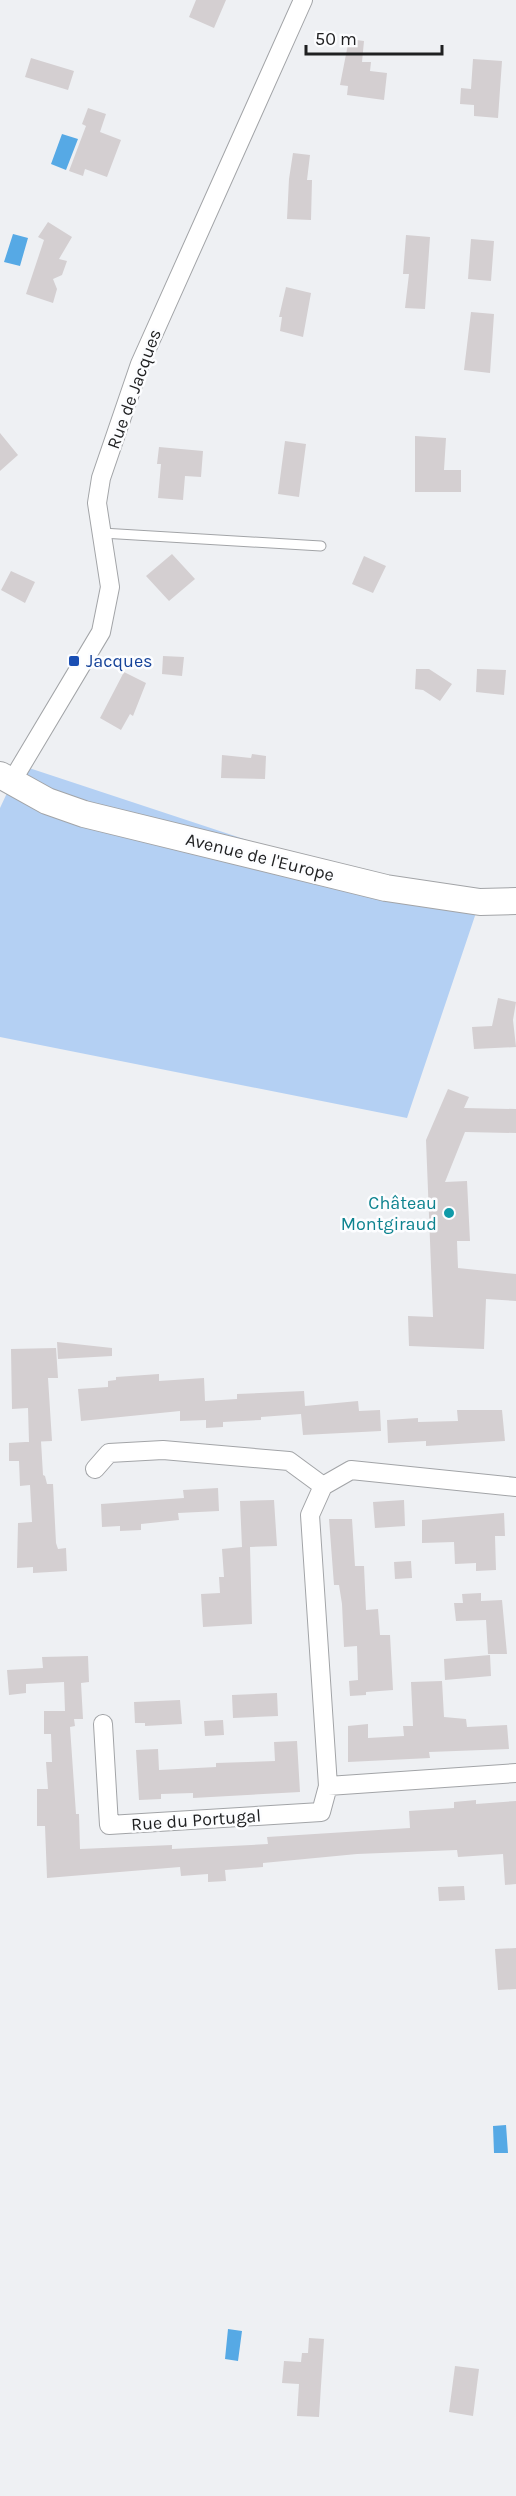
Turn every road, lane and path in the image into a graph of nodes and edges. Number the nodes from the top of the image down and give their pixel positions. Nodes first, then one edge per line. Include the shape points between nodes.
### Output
1 (303, 0) edge
2 (102, 533) junction
3 (321, 546) dead end
4 (6, 778) edge
5 (516, 901) edge
6 (95, 1469) dead end
7 (323, 1486) junction
8 (516, 1487) edge
9 (103, 1724) dead end
10 (516, 1773) edge
11 (328, 1786) junction

1 - 2 street, Rue de Jacques via 140,364 101,478 97,503
2 - 3 lane
2 - 4 street, Rue de Jacques via 110,587 101,632
4 - 5 street, Avenue de l'Europe via 47,801 84,813 386,888 470,901
6 - 7 street via 109,1453 163,1450 289,1461
7 - 8 street via 351,1470
7 - 11 street, Rue du Portugal via 310,1515
9 - 11 street, Rue du Portugal via 109,1825 321,1812
10 - 11 street

